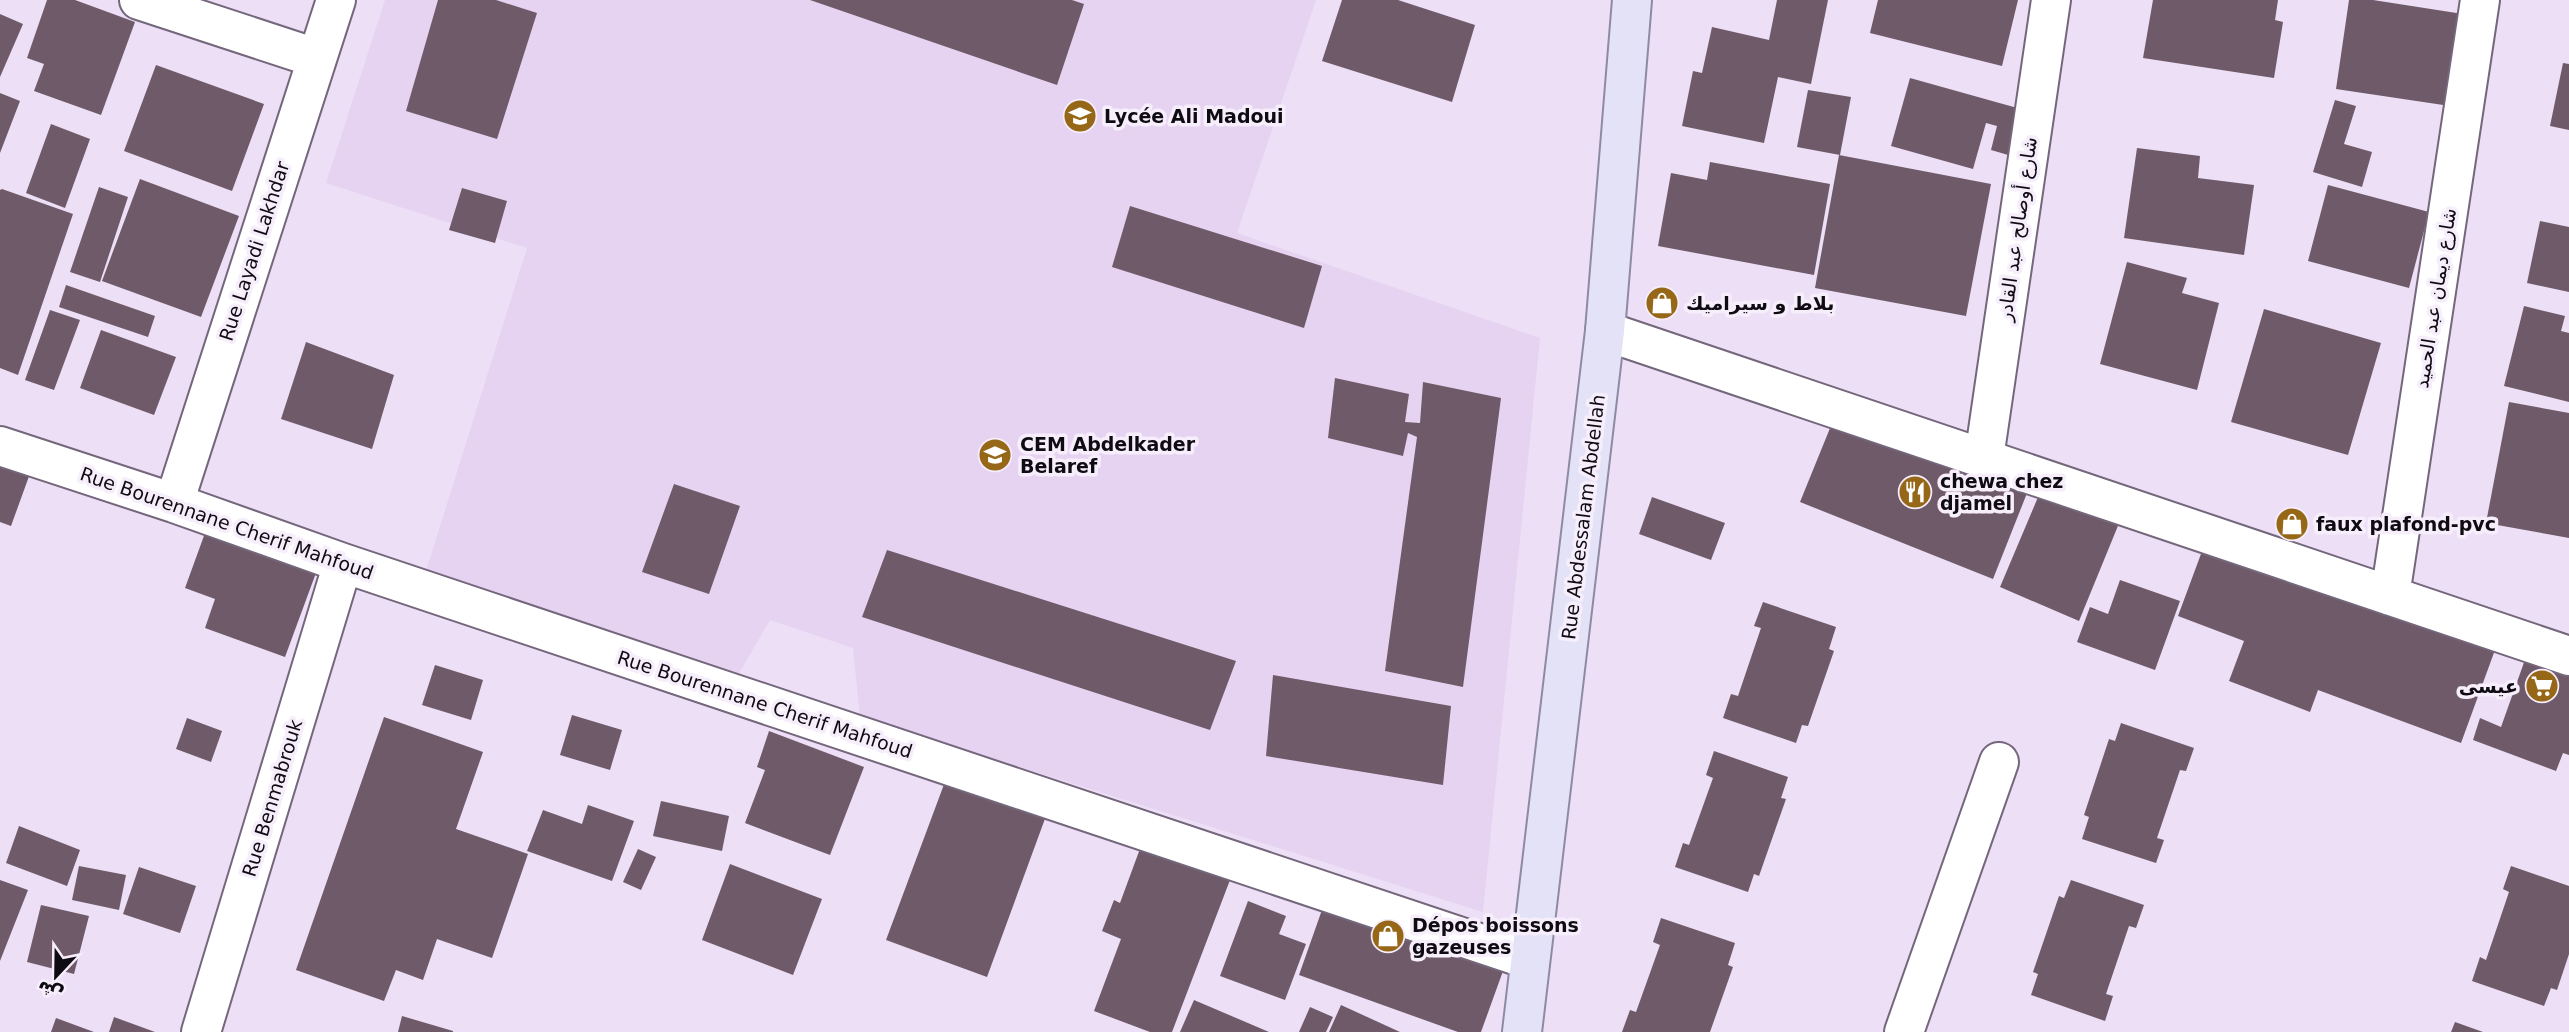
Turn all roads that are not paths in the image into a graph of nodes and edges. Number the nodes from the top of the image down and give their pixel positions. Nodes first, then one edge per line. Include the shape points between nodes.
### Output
1 (139, 0) edge
2 (336, 0) edge
3 (1632, 0) edge
4 (2051, 0) edge
5 (2480, 0) edge
6 (316, 58) junction
7 (1605, 331) junction
8 (0, 446) edge
9 (1984, 458) junction
10 (174, 503) junction
11 (343, 563) junction
12 (2390, 596) junction
13 (2569, 656) edge
14 (1999, 762) dead end
15 (1530, 960) junction
16 (201, 1032) edge
17 (1522, 1032) edge
18 (1904, 1032) edge

1 - 6 street
2 - 6 street, Rue Layadi Lakhdar
3 - 7 main road, Rue Abdessalam Abdellah
4 - 9 street, شارع أوصالح عبد القادر
5 - 12 street, شارع ديمان عبد الحميد
6 - 10 street, Rue Layadi Lakhdar
7 - 9 street
7 - 15 main road, Rue Abdessalam Abdellah
8 - 10 street, Rue Bourennane Cherif Mahfoud
9 - 12 street
10 - 11 street, Rue Bourennane Cherif Mahfoud
11 - 15 street, Rue Bourennane Cherif Mahfoud
11 - 16 street, Rue Benmabrouk
12 - 13 street
14 - 18 street
15 - 17 main road, Rue Abdessalam Abdellah

